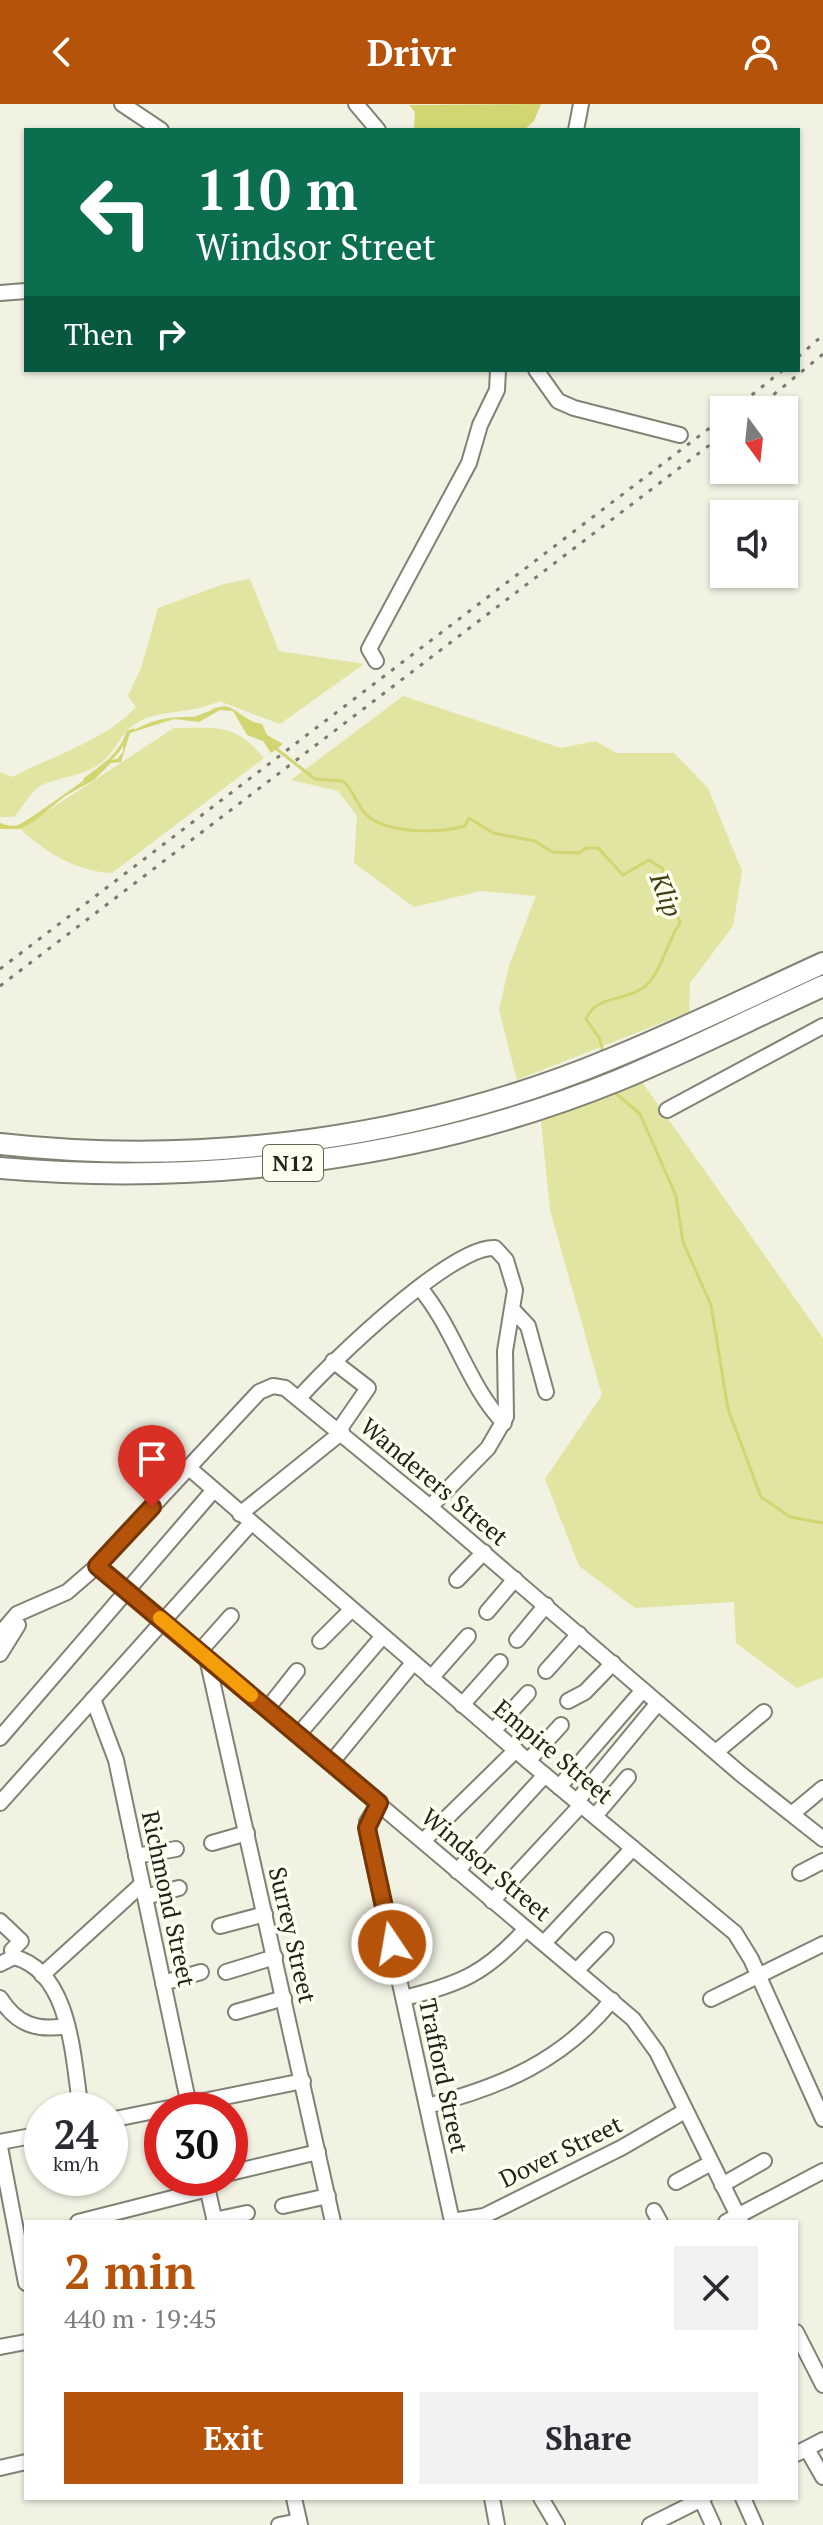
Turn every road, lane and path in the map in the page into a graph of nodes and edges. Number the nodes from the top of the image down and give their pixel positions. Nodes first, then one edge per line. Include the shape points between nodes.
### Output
1 (122, 104) edge
2 (356, 104) edge
3 (581, 104) edge
4 (158, 128) edge
5 (376, 128) edge
6 (576, 128) edge
7 (24, 291) edge
8 (0, 293) edge
9 (498, 372) edge
10 (537, 372) edge
11 (680, 435) dead end
12 (376, 661) dead end
13 (823, 963) edge
14 (823, 986) edge
15 (823, 1026) edge
16 (667, 1110) dead end
17 (0, 1144) edge
18 (0, 1168) edge
19 (420, 1288) junction
20 (513, 1310) junction
21 (333, 1361) junction
22 (546, 1392) dead end
23 (300, 1397) junction
24 (504, 1423) junction
25 (340, 1431) junction
26 (189, 1468) junction
27 (213, 1491) junction
28 (430, 1507) junction
29 (246, 1519) junction
30 (484, 1552) junction
31 (97, 1566) junction
32 (515, 1579) junction
33 (457, 1580) dead end
34 (129, 1592) junction
35 (546, 1605) junction
36 (24, 1610) junction
37 (351, 1610) junction
38 (487, 1612) dead end
39 (231, 1616) dead end
40 (163, 1620) junction
41 (0, 1634) edge
42 (579, 1634) junction
43 (383, 1636) junction
44 (468, 1636) dead end
45 (517, 1640) dead end
46 (320, 1641) dead end
47 (0, 1654) edge
48 (203, 1654) junction
49 (500, 1662) dead end
50 (413, 1663) junction
51 (613, 1663) junction
52 (297, 1671) dead end
53 (546, 1671) dead end
54 (431, 1678) junction
55 (643, 1690) junction
56 (528, 1693) dead end
57 (93, 1699) junction
58 (568, 1701) dead end
59 (658, 1703) junction
60 (462, 1705) junction
61 (267, 1709) junction
62 (764, 1712) dead end
63 (561, 1725) dead end
64 (493, 1731) junction
65 (298, 1735) junction
66 (0, 1738) edge
67 (516, 1750) junction
68 (716, 1752) junction
69 (528, 1761) junction
70 (331, 1763) junction
71 (545, 1775) junction
72 (628, 1777) dead end
73 (559, 1787) junction
74 (823, 1788) edge
75 (0, 1803) edge
76 (379, 1803) junction
77 (579, 1803) junction
78 (793, 1813) junction
79 (595, 1816) junction
80 (247, 1833) junction
81 (823, 1839) edge
82 (423, 1841) junction
83 (212, 1843) dead end
84 (633, 1848) junction
85 (176, 1849) dead end
86 (136, 1856) junction
87 (823, 1861) edge
88 (457, 1871) junction
89 (800, 1873) dead end
90 (179, 1888) dead end
91 (143, 1890) junction
92 (492, 1901) junction
93 (265, 1914) junction
94 (0, 1921) edge
95 (220, 1926) dead end
96 (526, 1929) junction
97 (606, 1940) dead end
98 (544, 1943) junction
99 (823, 1944) edge
100 (14, 1957) junction
101 (275, 1957) junction
102 (0, 1964) edge
103 (577, 1970) junction
104 (201, 1972) dead end
105 (226, 1972) dead end
106 (758, 1974) junction
107 (42, 1975) junction
108 (163, 1983) junction
109 (284, 1998) junction
110 (404, 1998) junction
111 (711, 1999) dead end
112 (612, 2000) junction
113 (1, 2004) edge
114 (236, 2012) dead end
115 (67, 2026) junction
116 (303, 2081) junction
117 (78, 2092) edge
118 (187, 2092) edge
119 (248, 2094) edge
120 (427, 2106) junction
121 (685, 2111) junction
122 (823, 2119) edge
123 (24, 2139) edge
124 (0, 2145) edge
125 (318, 2152) junction
126 (764, 2161) dead end
127 (711, 2163) junction
128 (248, 2169) edge
129 (823, 2171) edge
130 (676, 2182) dead end
131 (722, 2185) junction
132 (160, 2196) edge
133 (210, 2196) edge
134 (328, 2196) junction
135 (283, 2206) dead end
136 (247, 2213) dead end
137 (84, 2220) edge
138 (214, 2220) edge
139 (218, 2220) edge
140 (333, 2220) edge
141 (451, 2220) edge
142 (462, 2220) edge
143 (735, 2220) edge
144 (14, 2231) edge
145 (24, 2274) edge
146 (798, 2336) edge
147 (24, 2342) edge
148 (0, 2347) edge
149 (823, 2385) edge
150 (823, 2440) edge
151 (802, 2452) edge
152 (24, 2462) edge
153 (0, 2468) edge
154 (823, 2477) edge
155 (294, 2500) edge
156 (492, 2500) edge
157 (542, 2500) edge
158 (701, 2500) edge
159 (702, 2500) edge
160 (744, 2500) edge
161 (678, 2519) edge
162 (299, 2523) edge
163 (279, 2525) edge
164 (497, 2525) edge
165 (557, 2525) edge
166 (650, 2525) edge
167 (713, 2525) edge
168 (755, 2525) edge

1 - 4 street
2 - 5 street
3 - 6 street
7 - 8 street
9 - 12 street via 497,390 469,463 369,649
10 - 11 street via 554,397 574,408
13 - 17 highway, N12 via 612,1059 424,1117 286,1142 139,1152
14 - 18 highway, N12 via 578,1095 408,1143 285,1164 131,1173
15 - 16 street
19 - 20 street via 479,1250 495,1248 512,1275
19 - 21 street
19 - 24 street via 447,1323 482,1394
20 - 22 street via 528,1326
20 - 24 street via 504,1361
21 - 23 street
21 - 25 street via 368,1388
23 - 25 street, Wanderers Street
23 - 26 street via 279,1386 259,1392
24 - 28 street via 477,1460
25 - 28 street, Wanderers Street
25 - 29 street
26 - 27 street, Empire Street
26 - 31 street
27 - 29 street, Empire Street
27 - 34 street
28 - 30 street, Wanderers Street
29 - 37 street, Empire Street
29 - 40 street
30 - 32 street, Wanderers Street
30 - 33 street
31 - 34 street, Windsor Street
31 - 36 street via 67,1592
32 - 35 street, Wanderers Street
32 - 38 street
34 - 40 street, Windsor Street
34 - 66 street
35 - 42 street, Wanderers Street
35 - 45 street
36 - 41 street
36 - 47 street
37 - 43 street, Empire Street
37 - 46 street
39 - 48 street
40 - 48 street, Windsor Street
40 - 57 street
42 - 51 street, Wanderers Street
42 - 53 street
43 - 50 street, Empire Street
43 - 65 street
44 - 54 street
48 - 61 street, Windsor Street
48 - 80 street, Surrey Street
49 - 60 street
50 - 54 street, Empire Street
50 - 70 street
51 - 55 street, Wanderers Street
51 - 58 street via 585,1692
52 - 61 street
54 - 60 street, Empire Street
55 - 59 street, Wanderers Street
55 - 73 street
56 - 64 street
57 - 75 street
57 - 86 street, Richmond Street via 116,1760
59 - 68 street, Wanderers Street
59 - 77 street
60 - 64 street, Empire Street
61 - 65 street, Windsor Street
62 - 68 street
63 - 69 street
64 - 67 street, Empire Street
65 - 70 street, Windsor Street
67 - 69 street, Empire Street
67 - 82 street
68 - 78 street, Wanderers Street
69 - 71 street, Empire Street
70 - 76 street, Windsor Street
71 - 73 street, Empire Street
71 - 88 street
72 - 79 street
73 - 77 street, Empire Street
74 - 78 street
76 - 82 street, Windsor Street
76 - 110 street, Trafford Street via 367,1822 368,1837
77 - 79 street, Empire Street
77 - 92 street
78 - 81 street, Wanderers Street
79 - 84 street, Empire Street
80 - 83 street
80 - 93 street, Surrey Street
82 - 88 street, Windsor Street
84 - 98 street
84 - 106 street, Empire Street via 735,1933
85 - 86 street
86 - 91 street, Richmond Street
87 - 89 street
88 - 92 street, Windsor Street
90 - 91 street
91 - 107 street
91 - 108 street, Richmond Street
92 - 96 street, Windsor Street
93 - 95 street
93 - 101 street, Surrey Street
94 - 100 street via 21,1941 12,1950
96 - 98 street, Windsor Street
96 - 110 street via 475,1976
97 - 103 street
98 - 103 street, Windsor Street
99 - 106 street
100 - 102 street
100 - 107 street
101 - 105 street
101 - 109 street, Surrey Street
103 - 112 street, Windsor Street
104 - 108 street
106 - 111 street
106 - 122 street, Empire Street
107 - 115 street
108 - 118 street, Richmond Street
109 - 114 street
109 - 116 street, Surrey Street
110 - 120 street, Trafford Street
112 - 120 street via 569,2045 539,2065 490,2088
112 - 121 street, Windsor Street via 651,2042
113 - 115 street via 26,2025
115 - 117 street
116 - 119 street
116 - 125 street, Surrey Street
120 - 141 street, Trafford Street
121 - 127 street, Windsor Street
121 - 142 street, Dover Street via 484,2216
123 - 124 street
124 - 144 street
125 - 128 street
125 - 134 street, Surrey Street
126 - 131 street
127 - 130 street
127 - 131 street, Windsor Street
129 - 143 street
131 - 143 street, Windsor Street
132 - 137 street
133 - 138 street
134 - 135 street
134 - 140 street, Surrey Street
136 - 139 street
144 - 145 street
146 - 149 street
147 - 148 street
150 - 151 street
151 - 154 street
152 - 153 street
155 - 162 street
156 - 164 street
157 - 165 street
158 - 161 street
159 - 167 street
160 - 168 street
161 - 166 street
162 - 163 street

